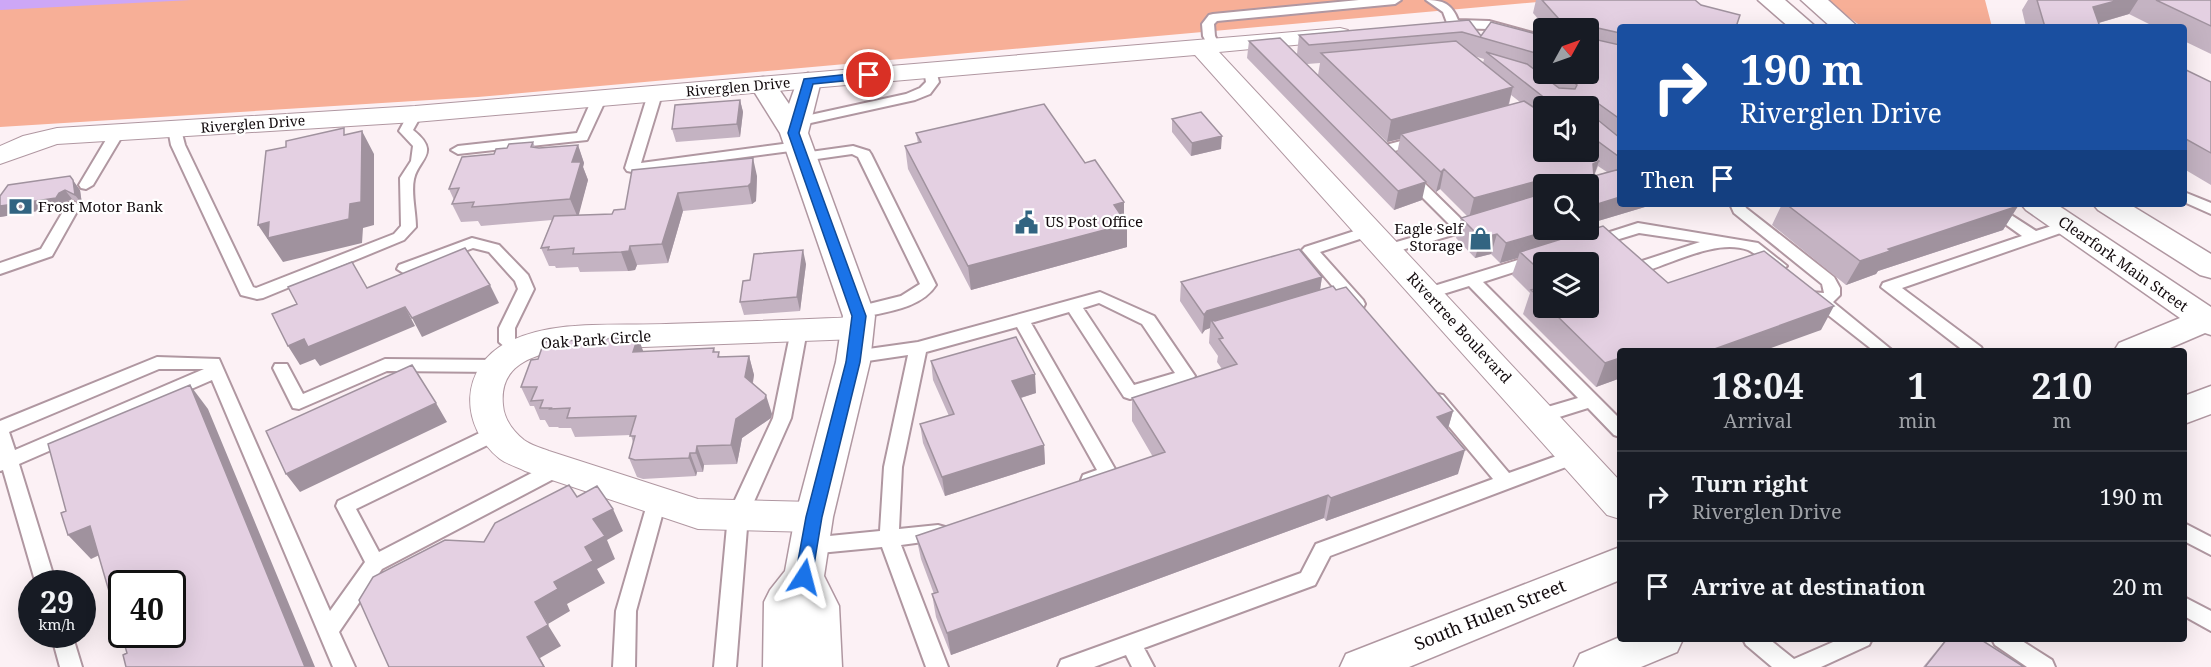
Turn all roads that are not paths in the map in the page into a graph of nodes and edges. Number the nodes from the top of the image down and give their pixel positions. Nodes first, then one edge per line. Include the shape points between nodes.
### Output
1 (1395, 0) edge
2 (1432, 0) edge
3 (1770, 0) edge
4 (1813, 0) edge
5 (1800, 24) edge
6 (1842, 24) edge
7 (1367, 33) edge
8 (1533, 37) edge
9 (1207, 46) junction
10 (930, 70) junction
11 (808, 81) junction
12 (763, 85) junction
13 (655, 94) junction
14 (599, 99) junction
15 (415, 114) junction
16 (175, 129) junction
17 (117, 133) junction
18 (1429, 138) edge
19 (798, 139) junction
20 (458, 150) dead end
21 (9, 152) edge
22 (86, 185) dead end
23 (2187, 197) edge
24 (73, 206) edge
25 (1738, 207) edge
26 (1989, 207) edge
27 (2040, 207) edge
28 (2111, 207) edge
29 (2211, 209) edge
30 (1481, 222) edge
31 (2067, 226) junction
32 (1461, 228) junction
33 (2156, 233) junction
34 (2033, 236) junction
35 (1379, 240) junction
36 (1721, 241) junction
37 (1583, 245) edge
38 (2211, 250) edge
39 (1533, 261) edge
40 (1639, 268) edge
41 (2211, 268) edge
42 (0, 269) edge
43 (405, 269) dead end
44 (1787, 273) edge
45 (1472, 280) junction
46 (1804, 287) edge
47 (1427, 294) junction
48 (1822, 300) junction
49 (1073, 305) junction
50 (1364, 313) edge
51 (1021, 320) junction
52 (2209, 321) edge
53 (798, 330) junction
54 (857, 333) junction
55 (918, 348) junction
56 (1878, 348) edge
57 (1971, 348) edge
58 (2139, 348) edge
59 (508, 358) junction
60 (281, 368) dead end
61 (216, 372) junction
62 (1424, 384) edge
63 (1590, 401) junction
64 (1540, 416) junction
65 (1617, 427) edge
66 (0, 430) edge
67 (498, 432) junction
68 (1576, 456) junction
69 (4, 462) edge
70 (558, 468) junction
71 (1506, 482) junction
72 (1076, 485) edge
73 (657, 501) junction
74 (1617, 502) edge
75 (738, 515) junction
76 (957, 527) edge
77 (2187, 533) edge
78 (889, 538) junction
79 (809, 547) junction
80 (2211, 547) edge
81 (375, 563) junction
82 (1617, 564) edge
83 (41, 570) edge
84 (2187, 608) edge
85 (2211, 622) edge
86 (328, 631) junction
87 (1655, 642) edge
88 (1757, 642) edge
89 (1855, 642) edge
90 (2006, 642) edge
91 (1131, 644) junction
92 (65, 648) edge
93 (71, 667) edge
94 (344, 667) edge
95 (624, 667) edge
96 (725, 667) edge
97 (784, 667) edge
98 (822, 667) edge
99 (937, 667) edge
100 (1069, 667) edge
101 (1143, 667) edge
102 (1361, 667) edge
103 (1595, 667) edge
104 (1788, 667) edge
105 (1798, 667) edge
106 (2044, 667) edge

1 - 9 lane via 1213,18 1208,24
2 - 8 lane via 1448,10 1448,25 1489,26
3 - 5 street
4 - 6 street
7 - 9 street, Riverglen Drive via 1280,47
9 - 10 street, Riverglen Drive
9 - 35 street, Rivertree Boulevard
10 - 11 street, Riverglen Drive
10 - 19 lane via 933,82 925,91
11 - 12 street, Riverglen Drive
11 - 19 street
12 - 13 street, Riverglen Drive
12 - 19 street
13 - 14 street, Riverglen Drive
13 - 19 lane via 632,168
14 - 15 street, Riverglen Drive
14 - 20 lane via 582,137
15 - 16 street, Riverglen Drive
15 - 16 lane via 406,131 420,146 418,161 407,178 409,227 399,237 257,294 247,291 178,145
16 - 17 street, Riverglen Drive
17 - 21 street, Riverglen Drive via 57,136
17 - 22 lane
18 - 32 lane via 1387,154
19 - 54 street
19 - 54 lane via 864,154 928,285 925,291
23 - 29 lane
24 - 42 lane via 47,252
25 - 48 lane via 1828,280 1832,295
26 - 34 lane
27 - 31 street, Clearfork Main Street
28 - 33 street
30 - 32 lane
31 - 34 lane
31 - 52 street, Clearfork Main Street
32 - 35 lane
33 - 38 street
33 - 41 street
34 - 57 lane via 1889,286
35 - 47 street, Rivertree Boulevard
35 - 50 lane via 1304,252 1343,297
36 - 37 lane via 1638,228
36 - 40 lane
36 - 44 lane via 1753,246
39 - 45 lane
43 - 59 lane via 472,243 494,248 526,289 507,328
45 - 47 lane
45 - 63 lane
46 - 48 lane
47 - 64 street, Rivertree Boulevard
48 - 56 lane
49 - 49 lane via 1130,393 1186,376 1148,320 1100,297
49 - 51 lane
51 - 55 lane
51 - 72 lane via 1108,474
52 - 58 street
53 - 54 street, Oak Park Circle
53 - 59 street, Oak Park Circle via 583,338 537,344
53 - 75 lane via 782,418
54 - 55 lane
54 - 79 street
55 - 78 lane via 893,467
59 - 60 lane via 385,365 299,403
59 - 67 street via 487,379 484,389 485,409
61 - 66 lane via 213,363 157,363
61 - 69 lane
61 - 86 lane
62 - 71 lane
63 - 64 lane
63 - 65 lane
64 - 68 street, Rivertree Boulevard
66 - 69 lane
67 - 70 street via 514,450
67 - 81 lane via 345,506
68 - 71 lane
68 - 74 street, Rivertree Boulevard
69 - 83 lane
70 - 73 street
70 - 81 lane
71 - 91 lane via 1323,550 1308,579
73 - 75 street via 698,514
73 - 95 lane via 626,611
75 - 79 street
75 - 96 lane
76 - 78 lane via 935,535
77 - 80 lane
78 - 79 lane
78 - 99 lane
79 - 97 street via 784,602
79 - 98 street via 819,606
81 - 86 lane
82 - 102 street, South Hulen Street
84 - 85 lane
86 - 94 lane
87 - 103 street
88 - 104 lane
89 - 105 lane
90 - 106 lane
91 - 100 lane
91 - 101 lane
92 - 93 lane

